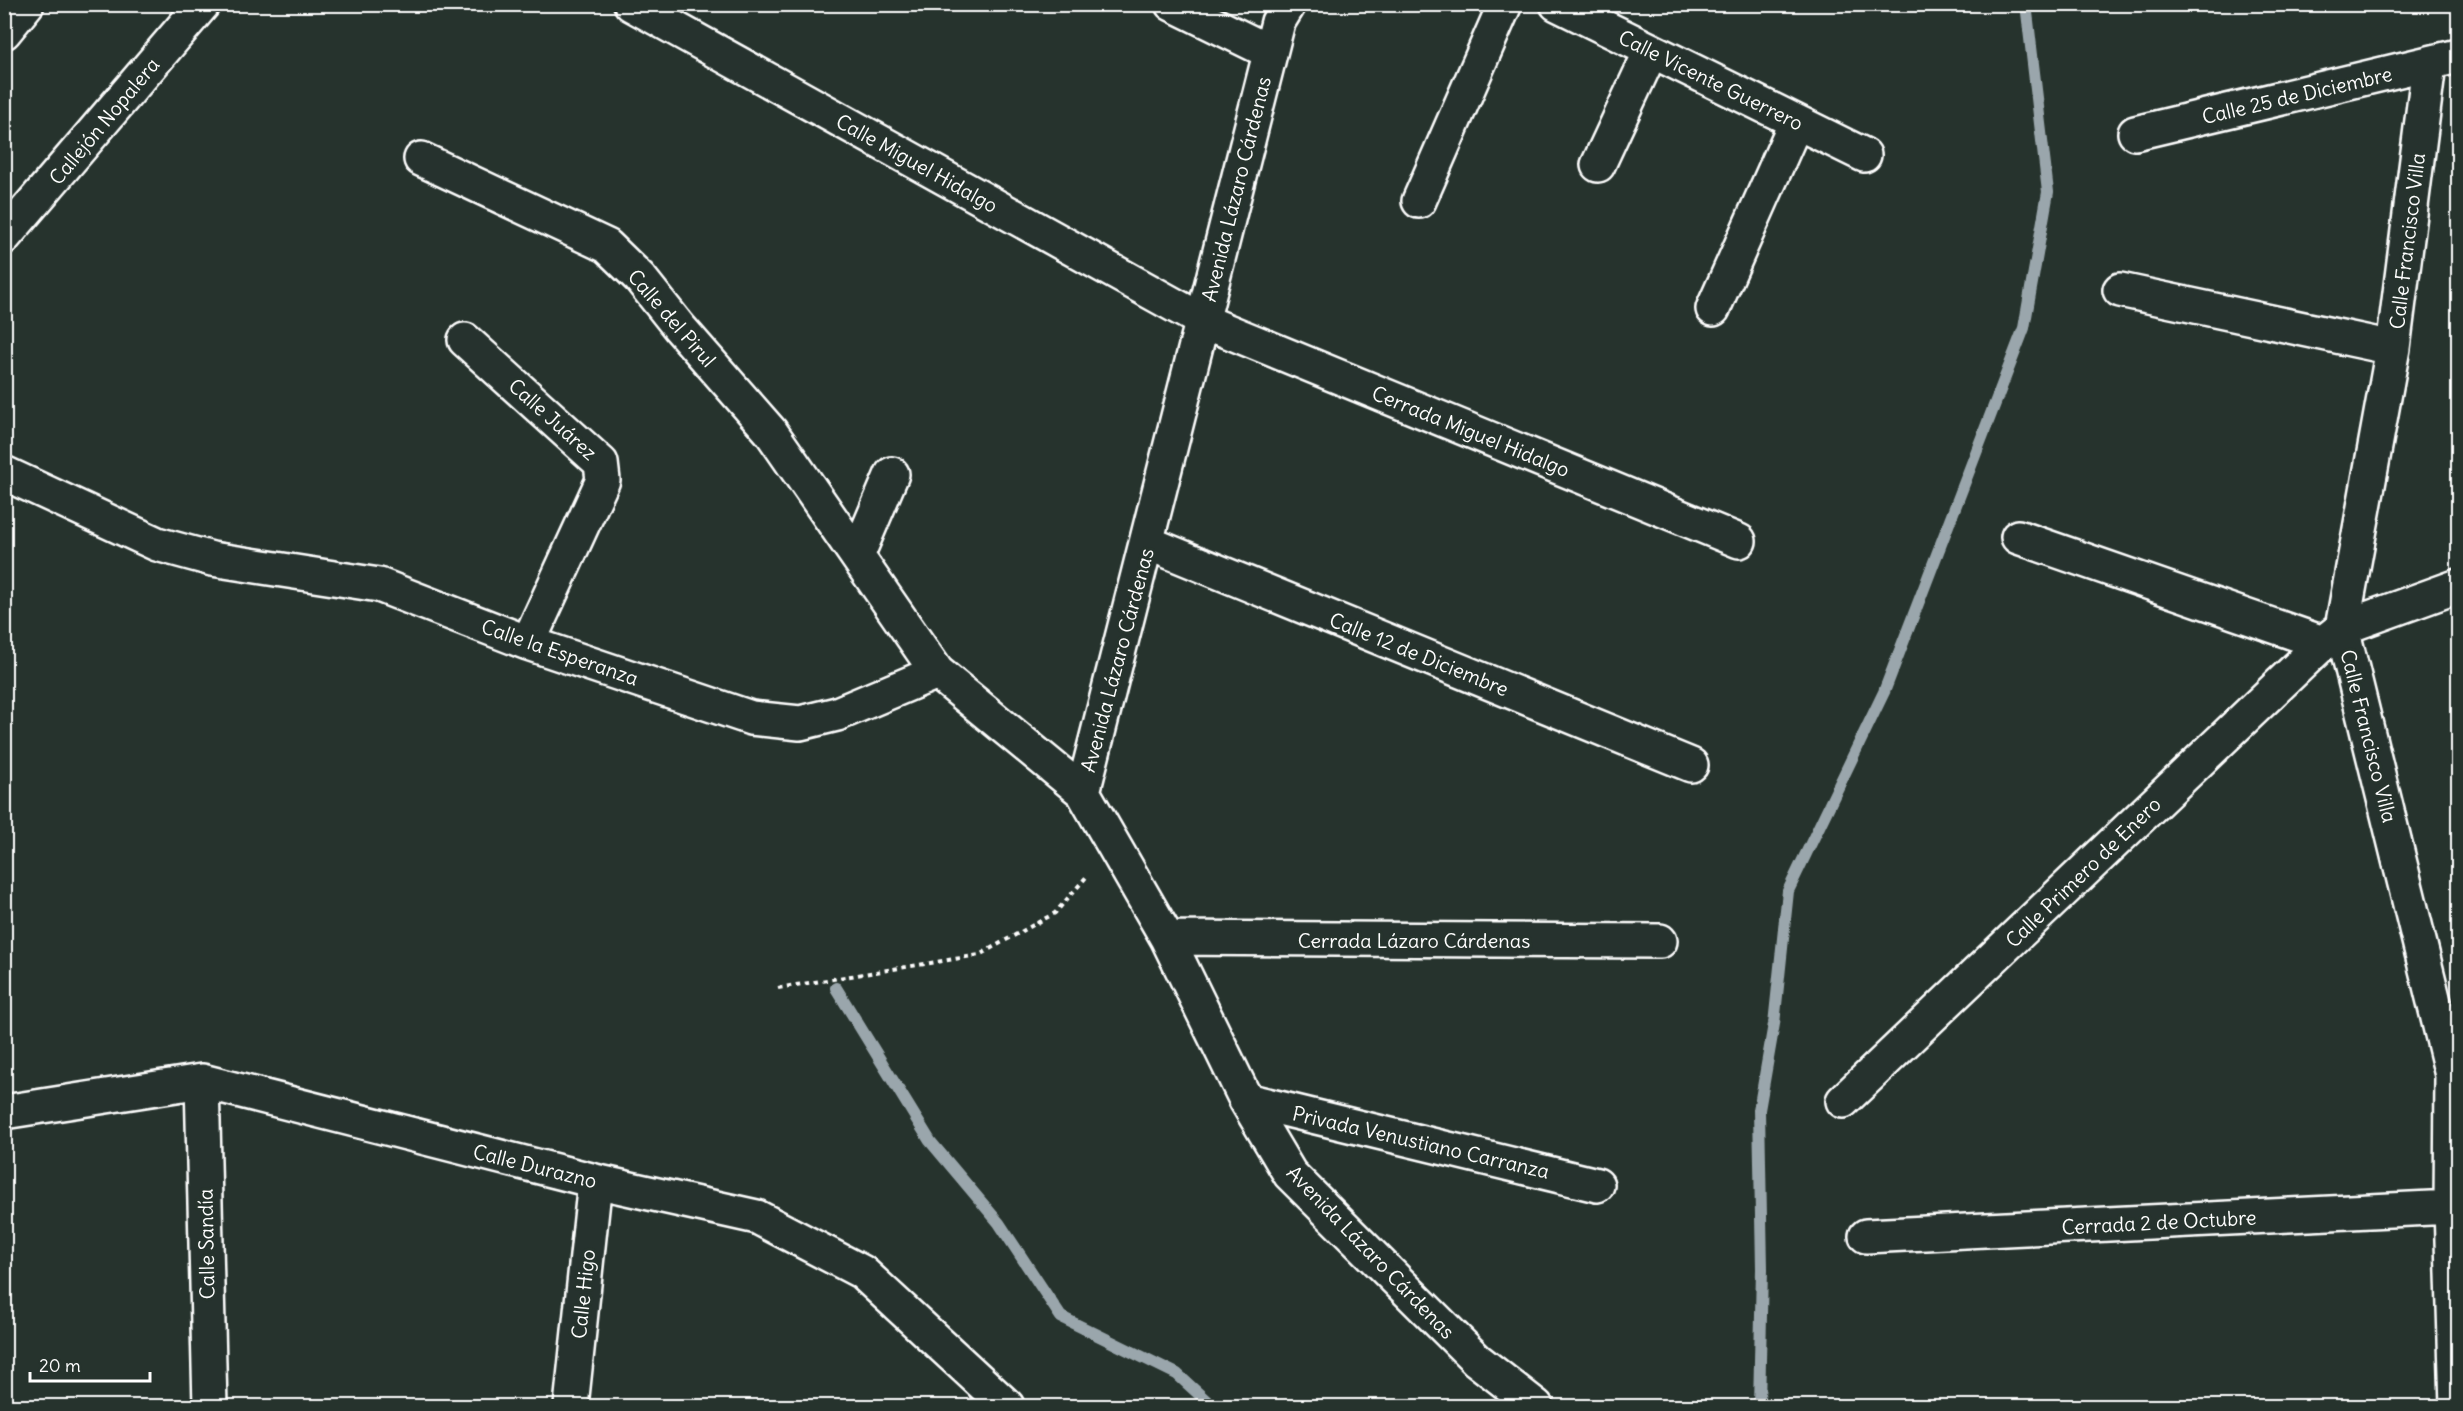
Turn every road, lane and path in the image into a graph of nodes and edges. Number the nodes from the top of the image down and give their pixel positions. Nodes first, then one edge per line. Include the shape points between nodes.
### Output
1 (27, 4) edge
2 (203, 4) edge
3 (632, 4) edge
4 (1172, 4) edge
5 (1505, 4) edge
6 (1557, 4) edge
7 (1278, 21) edge
8 (4, 32) edge
9 (1651, 51) junction
10 (2444, 61) edge
11 (1796, 122) junction
12 (2135, 133) dead end
13 (1864, 155) dead end
14 (422, 159) dead end
15 (1598, 165) dead end
16 (1419, 201) dead end
17 (4, 237) edge
18 (2120, 290) dead end
19 (1713, 309) dead end
20 (1203, 321) junction
21 (465, 340) dead end
22 (2393, 348) junction
23 (4, 473) edge
24 (892, 474) dead end
25 (2018, 537) dead end
26 (1739, 541) dead end
27 (1148, 543) junction
28 (856, 556) junction
29 (2458, 586) edge
30 (2332, 635) junction
31 (528, 643) junction
32 (937, 672) junction
33 (1691, 765) dead end
34 (1083, 792) junction
35 (1114, 845) junction
36 (1167, 938) junction
37 (1660, 941) dead end
38 (778, 988) dead end
39 (2456, 1075) edge
40 (202, 1081) junction
41 (1246, 1100) junction
42 (1843, 1101) dead end
43 (4, 1112) edge
44 (595, 1181) junction
45 (1597, 1185) dead end
46 (2451, 1207) junction
47 (1866, 1236) dead end
48 (1516, 1401) edge
49 (210, 1407) edge
50 (571, 1407) edge
51 (1007, 1407) edge
52 (2457, 1407) edge

1 - 8 street
2 - 17 street, Callejón Nopalera
3 - 20 street, Calle Miguel Hidalgo
4 - 7 street
5 - 16 street
6 - 9 street, Calle Vicente Guerrero
7 - 20 street, Avenida Lázaro Cárdenas
9 - 11 street, Calle Vicente Guerrero
9 - 15 street
10 - 12 street, Calle 25 de Diciembre
10 - 22 street, Calle Francisco Villa
11 - 13 street, Calle Vicente Guerrero
11 - 19 street
14 - 28 street, Calle del Pirul via 607,246 640,278 771,432
18 - 22 street
20 - 26 street, Cerrada Miguel Hidalgo
20 - 27 street, Avenida Lázaro Cárdenas
21 - 31 street, Calle Juárez via 601,463 603,480
22 - 30 street, Calle Francisco Villa
23 - 31 street, Calle la Esperanza via 158,544 212,559 379,585
24 - 28 street
25 - 30 street
27 - 33 street, Calle 12 de Diciembre
27 - 34 street, Avenida Lázaro Cárdenas
28 - 32 street, Calle del Pirul
29 - 30 street, Calle Primero de Enero
30 - 39 street, Calle Francisco Villa
30 - 42 street, Calle Primero de Enero
31 - 32 street, Calle la Esperanza via 751,718 800,723 837,714
32 - 34 street
34 - 35 street, Avenida Lázaro Cárdenas
35 - 36 street, Avenida Lázaro Cárdenas
35 - 38 path via 1055,912 979,955
36 - 37 street, Cerrada Lázaro Cárdenas
36 - 41 street, Avenida Lázaro Cárdenas
39 - 46 street, Calle Francisco Villa
40 - 43 street, Calle Durazno
40 - 44 street, Calle Durazno
40 - 49 street, Calle Sandía
41 - 45 street, Privada Venustiano Carranza
41 - 48 street, Avenida Lázaro Cárdenas via 1290,1174
44 - 50 street, Calle Higo
44 - 51 street, Calle Durazno via 757,1217 862,1272
46 - 47 street, Cerrada 2 de Octubre
46 - 52 street, Calle Francisco Villa

